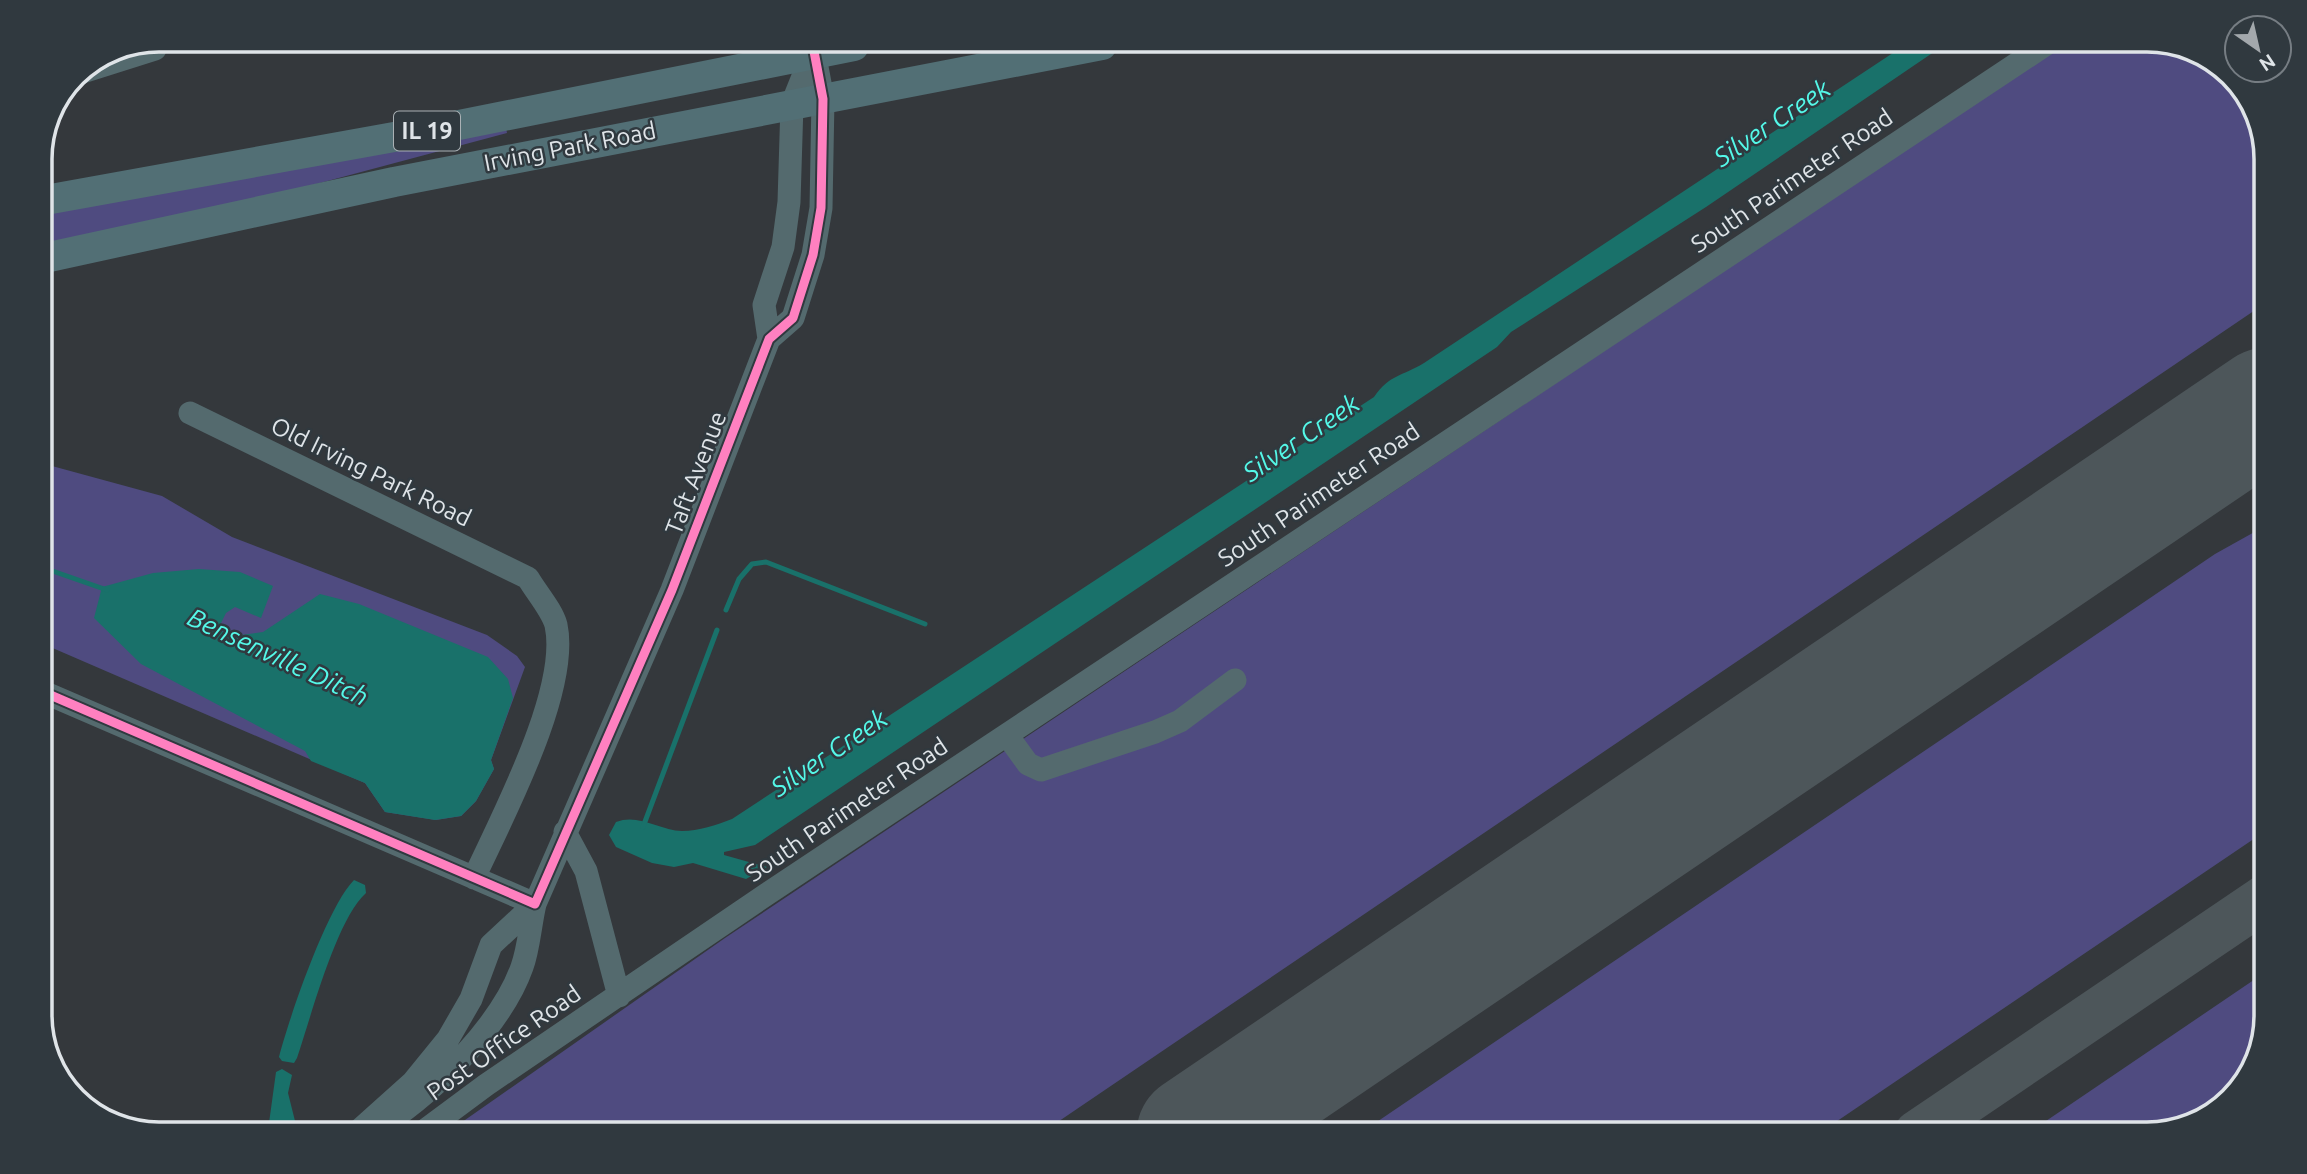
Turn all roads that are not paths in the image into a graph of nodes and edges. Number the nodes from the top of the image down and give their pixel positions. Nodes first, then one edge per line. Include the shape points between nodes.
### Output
1 (804, 52) edge
2 (812, 52) edge
3 (813, 52) edge
4 (1066, 52) edge
5 (2034, 52) edge
6 (823, 99) junction
7 (792, 104) junction
8 (53, 199) edge
9 (53, 255) edge
10 (769, 339) junction
11 (190, 414) dead end
12 (1235, 680) dead end
13 (53, 696) edge
14 (1007, 734) junction
15 (565, 832) junction
16 (474, 878) junction
17 (535, 904) junction
18 (619, 996) junction
19 (368, 1122) edge
20 (384, 1122) edge
21 (437, 1122) edge

1 - 8 main road, Irving Park Road / IL 19 via 431,131
2 - 7 street, Taft Avenue
3 - 6 street, Taft Avenue
4 - 6 main road, Irving Park Road / IL 19
5 - 14 street, South Parimeter Road
6 - 7 main road, Irving Park Road / IL 19
6 - 10 street, Taft Avenue via 821,208 813,256 793,318
7 - 9 main road, Irving Park Road / IL 19 via 272,206
7 - 10 street, Taft Avenue via 783,247 764,305
10 - 15 street, Taft Avenue via 672,590
11 - 16 street, Old Irving Park Road via 528,578 556,624 555,668 528,756
12 - 14 street via 1167,727 1041,770 1028,764
13 - 16 street
14 - 18 street, South Parimeter Road
15 - 17 street, Taft Avenue
15 - 18 street via 586,872
16 - 17 street
17 - 19 street, Taft Avenue via 491,944 480,979 448,1039 413,1082
17 - 20 street via 522,968 481,1035 423,1097
18 - 21 street, Post Office Road

